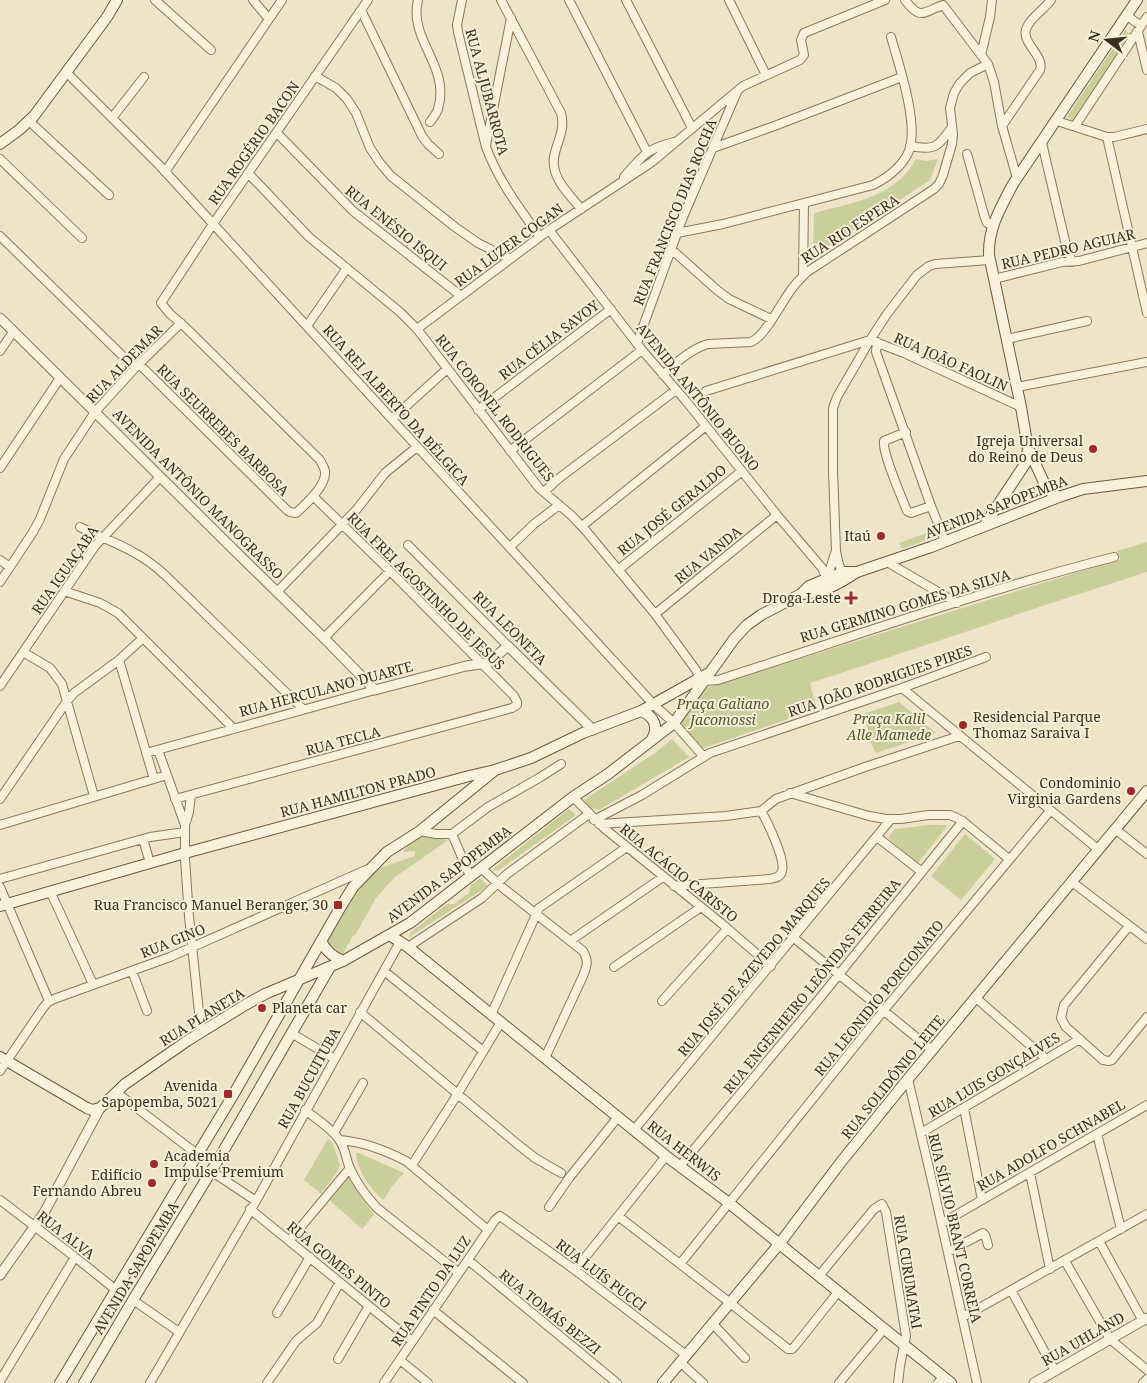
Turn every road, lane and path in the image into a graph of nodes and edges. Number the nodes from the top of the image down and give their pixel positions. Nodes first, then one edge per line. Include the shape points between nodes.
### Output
1 (117, 0) edge
2 (155, 0) edge
3 (253, 0) edge
4 (282, 0) edge
5 (368, 0) edge
6 (418, 0) edge
7 (462, 0) edge
8 (501, 0) edge
9 (569, 0) edge
10 (626, 0) edge
11 (728, 0) edge
12 (885, 0) edge
13 (905, 0) edge
14 (950, 0) edge
15 (992, 0) edge
16 (1050, 0) edge
17 (1134, 1) edge
18 (942, 5) junction
19 (361, 10) junction
20 (1126, 15) junction
21 (1147, 17) edge
22 (511, 18) junction
23 (269, 19) junction
24 (1140, 29) junction
25 (891, 36) dead end
26 (211, 50) dead end
27 (981, 55) junction
28 (988, 64) junction
29 (1147, 70) edge
30 (66, 72) junction
31 (766, 75) junction
32 (315, 76) junction
33 (144, 77) dead end
34 (902, 77) junction
35 (737, 90) junction
36 (112, 118) junction
37 (29, 121) junction
38 (1057, 121) junction
39 (430, 122) dead end
40 (1002, 126) junction
41 (1075, 126) junction
42 (952, 127) junction
43 (692, 128) junction
44 (1147, 129) edge
45 (277, 133) junction
46 (1108, 137) junction
47 (677, 141) junction
48 (1042, 142) junction
49 (0, 144) edge
50 (910, 146) junction
51 (486, 147) junction
52 (713, 148) junction
53 (647, 152) junction
54 (439, 154) dead end
55 (966, 154) dead end
56 (0, 159) edge
57 (165, 172) junction
58 (248, 173) junction
59 (1017, 178) junction
60 (618, 185) junction
61 (109, 195) dead end
62 (804, 204) junction
63 (581, 209) junction
64 (213, 224) junction
65 (993, 226) junction
66 (549, 230) junction
67 (677, 233) junction
68 (0, 236) edge
69 (540, 237) junction
70 (82, 238) dead end
71 (1147, 243) edge
72 (1132, 247) junction
73 (671, 249) junction
74 (510, 259) junction
75 (990, 260) junction
76 (1072, 262) junction
77 (347, 268) junction
78 (803, 276) junction
79 (994, 279) junction
80 (461, 296) junction
81 (611, 309) junction
82 (1147, 313) edge
83 (0, 318) edge
84 (771, 319) junction
85 (1088, 321) dead end
86 (181, 323) junction
87 (307, 326) junction
88 (417, 329) junction
89 (13, 332) junction
90 (1007, 339) junction
91 (874, 341) junction
92 (637, 343) junction
93 (642, 350) junction
94 (0, 351) edge
95 (1147, 362) edge
96 (137, 366) junction
97 (448, 369) junction
98 (664, 375) junction
99 (60, 378) junction
100 (1017, 387) junction
101 (676, 390) junction
102 (706, 392) dead end
103 (1022, 408) junction
104 (478, 410) junction
105 (94, 412) junction
106 (392, 420) junction
107 (706, 426) junction
108 (906, 432) junction
109 (417, 448) junction
110 (1028, 448) junction
111 (510, 451) junction
112 (1037, 467) junction
113 (0, 468) edge
114 (1023, 468) junction
115 (742, 471) junction
116 (160, 477) junction
117 (1147, 480) edge
118 (1047, 489) junction
119 (544, 492) junction
120 (313, 496) junction
121 (1059, 497) junction
122 (1042, 502) junction
123 (559, 505) junction
124 (931, 506) junction
125 (997, 506) junction
126 (777, 515) junction
127 (1005, 518) junction
128 (342, 526) junction
129 (582, 526) junction
130 (984, 526) junction
131 (80, 527) dead end
132 (102, 537) junction
133 (945, 541) junction
134 (408, 546) dead end
135 (510, 547) junction
136 (836, 551) junction
137 (1114, 557) dead end
138 (0, 560) edge
139 (887, 562) junction
140 (10, 567) junction
141 (618, 570) junction
142 (390, 572) junction
143 (844, 576) junction
144 (0, 582) edge
145 (829, 582) junction
146 (64, 591) junction
147 (277, 592) junction
148 (958, 603) junction
149 (655, 614) junction
150 (143, 638) junction
151 (324, 638) junction
152 (508, 646) junction
153 (23, 652) junction
154 (986, 657) dead end
155 (119, 660) junction
156 (482, 664) junction
157 (703, 680) junction
158 (0, 686) edge
159 (902, 688) junction
160 (375, 690) junction
161 (67, 700) junction
162 (517, 705) joint
163 (654, 705) junction
164 (303, 709) junction
165 (641, 711) junction
166 (674, 723) junction
167 (234, 729) junction
168 (593, 730) junction
169 (959, 736) junction
170 (652, 740) junction
171 (158, 750) junction
172 (146, 753) junction
173 (704, 757) junction
174 (561, 764) dead end
175 (495, 770) junction
176 (167, 775) junction
177 (154, 779) junction
178 (1147, 791) edge
179 (790, 793) junction
180 (191, 795) junction
181 (94, 796) junction
182 (573, 797) junction
183 (0, 799) edge
184 (176, 799) junction
185 (1050, 810) junction
186 (761, 811) junction
187 (594, 819) junction
188 (891, 819) junction
189 (963, 821) junction
190 (0, 825) edge
191 (185, 829) junction
192 (1115, 829) junction
193 (420, 831) junction
194 (452, 834) junction
195 (878, 837) junction
196 (143, 839) junction
197 (627, 847) junction
198 (1099, 850) junction
199 (185, 853) junction
200 (1147, 854) edge
201 (1009, 859) junction
202 (150, 863) junction
203 (481, 868) junction
204 (370, 869) junction
205 (922, 872) junction
206 (470, 876) junction
207 (663, 877) junction
208 (0, 878) edge
209 (1072, 882) junction
210 (498, 883) junction
211 (0, 886) edge
212 (674, 886) junction
213 (50, 891) junction
214 (4, 904) edge
215 (700, 907) junction
216 (536, 914) junction
217 (1129, 926) junction
218 (727, 928) junction
219 (794, 938) junction
220 (398, 939) junction
221 (1147, 939) edge
222 (321, 941) junction
223 (570, 941) junction
224 (192, 948) junction
225 (343, 961) junction
226 (614, 966) dead end
227 (771, 966) junction
228 (330, 967) junction
229 (132, 971) junction
230 (384, 971) junction
231 (839, 974) junction
232 (299, 980) junction
233 (93, 984) junction
234 (288, 990) junction
235 (976, 998) junction
236 (49, 1001) junction
237 (662, 1001) dead end
238 (884, 1010) junction
239 (147, 1011) dead end
240 (360, 1012) junction
241 (491, 1014) junction
242 (1147, 1018) edge
243 (501, 1022) junction
244 (200, 1032) junction
245 (291, 1033) junction
246 (1080, 1038) junction
247 (932, 1050) junction
248 (484, 1051) junction
249 (335, 1058) junction
250 (545, 1058) junction
251 (3, 1059) edge
252 (1046, 1059) junction
253 (0, 1071) edge
254 (908, 1079) junction
255 (363, 1083) dead end
256 (116, 1092) junction
257 (457, 1094) junction
258 (1147, 1105) edge
259 (964, 1108) junction
260 (305, 1110) junction
261 (95, 1113) junction
262 (618, 1117) junction
263 (634, 1130) junction
264 (921, 1133) junction
265 (1097, 1134) junction
266 (337, 1137) junction
267 (197, 1154) junction
268 (666, 1156) junction
269 (412, 1165) junction
270 (680, 1166) junction
271 (350, 1168) junction
272 (211, 1170) junction
273 (561, 1173) dead end
274 (1030, 1173) junction
275 (0, 1200) edge
276 (256, 1200) junction
277 (982, 1200) junction
278 (729, 1203) junction
279 (549, 1207) dead end
280 (250, 1209) junction
281 (1147, 1214) edge
282 (500, 1216) joint
283 (618, 1216) junction
284 (942, 1223) junction
285 (35, 1226) junction
286 (1121, 1229) junction
287 (488, 1230) junction
288 (290, 1240) junction
289 (1099, 1240) junction
290 (780, 1243) junction
291 (988, 1245) dead end
292 (948, 1252) junction
293 (75, 1257) junction
294 (310, 1257) junction
295 (468, 1260) junction
296 (1065, 1260) junction
297 (680, 1264) junction
298 (1050, 1268) junction
299 (575, 1270) junction
300 (459, 1273) junction
301 (0, 1276) edge
302 (819, 1276) junction
303 (340, 1282) junction
304 (116, 1290) junction
305 (1011, 1290) junction
306 (838, 1292) junction
307 (133, 1300) junction
308 (730, 1302) junction
309 (369, 1306) junction
310 (433, 1310) junction
311 (277, 1313) dead end
312 (963, 1317) junction
313 (1145, 1320) edge
314 (712, 1324) junction
315 (884, 1329) junction
316 (179, 1332) junction
317 (1110, 1339) junction
318 (412, 1341) junction
319 (904, 1345) junction
320 (745, 1358) dead end
321 (338, 1359) dead end
322 (683, 1359) junction
323 (400, 1360) junction
324 (1147, 1370) edge
325 (1055, 1371) junction
326 (1147, 1378) edge
327 (944, 1381) edge
328 (0, 1382) edge
329 (60, 1383) edge
330 (84, 1383) edge
331 (151, 1383) edge
332 (266, 1383) edge
333 (384, 1383) edge
334 (428, 1383) edge
335 (523, 1383) edge
336 (617, 1383) edge
337 (663, 1383) edge
338 (703, 1383) edge
339 (839, 1383) edge
340 (898, 1383) edge
341 (977, 1383) edge
342 (1034, 1383) edge
343 (1143, 1383) edge

1 - 30 main road
2 - 26 street
3 - 23 street
4 - 23 street
5 - 19 street, RUA ROGÉRIO BACON
6 - 39 street via 419,29 441,86 438,108
7 - 51 street, RUA ALJUBARROTA via 458,32
8 - 22 street
9 - 53 street
10 - 43 street
11 - 31 street
12 - 31 street, RUA LUZER COGAN via 807,31 802,37 803,57
13 - 18 street via 918,13
14 - 18 street
15 - 27 street
16 - 40 street via 1026,30 1026,38 1041,63 1040,70
17 - 20 main road
18 - 27 street
19 - 32 street, RUA ROGÉRIO BACON
19 - 54 street via 422,136
20 - 24 street
20 - 38 main road
21 - 24 street
22 - 51 street
22 - 63 street via 561,112 562,126 553,164 563,187
23 - 57 street
24 - 29 street
24 - 41 street
25 - 34 street
27 - 28 street
28 - 40 street
28 - 42 street, RUA RIO ESPERA via 970,73 954,93 950,108
30 - 36 street, RUA REI ALBERTO DA BÉLGICA
30 - 37 main road
31 - 35 street, RUA LUZER COGAN
32 - 45 street, RUA ROGÉRIO BACON
32 - 74 street via 332,85 347,99 370,148 391,176 455,227
33 - 36 street
34 - 50 street via 911,122
34 - 52 street
35 - 43 street, RUA LUZER COGAN
35 - 52 street, RUA FRANCISCO DIAS ROCHA
36 - 57 street, RUA REI ALBERTO DA BÉLGICA
37 - 49 main road
37 - 61 street
38 - 41 street
38 - 48 main road
40 - 59 street
41 - 46 street
42 - 50 street via 932,148
42 - 78 street, RUA RIO ESPERA via 949,158 934,189
43 - 47 street, RUA LUZER COGAN
44 - 46 street
45 - 58 street, RUA ROGÉRIO BACON
45 - 80 street, RUA ENÉSIO ISQUI via 353,211
46 - 72 street
47 - 53 street, RUA LUZER COGAN
47 - 60 street, RUA LUZER COGAN
48 - 59 main road
48 - 76 street
50 - 62 street via 897,169 885,179
51 - 69 street, RUA ALJUBARROTA via 510,194
52 - 67 street, RUA FRANCISCO DIAS ROCHA
53 - 60 street, RUA LUZER COGAN
55 - 65 street via 985,218
56 - 70 street
57 - 64 street, RUA REI ALBERTO DA BÉLGICA
58 - 64 street, RUA ROGÉRIO BACON
58 - 77 street, RUA CORONEL RODRIGUES via 309,237
59 - 65 main road
60 - 63 street, RUA LUZER COGAN
62 - 67 street
62 - 78 street
63 - 66 street, RUA LUZER COGAN
64 - 86 street, RUA ROGÉRIO BACON via 161,304
64 - 87 street, RUA REI ALBERTO DA BÉLGICA
65 - 75 main road
66 - 69 street, RUA LUZER COGAN
66 - 81 street, AVENIDA ANTÔNIO BUONO
67 - 73 street, RUA FRANCISCO DIAS ROCHA
68 - 96 street
69 - 74 street, RUA LUZER COGAN
71 - 72 street, RUA PEDRO AGUIAR
72 - 76 street, RUA PEDRO AGUIAR
72 - 82 street
73 - 84 street via 729,299
73 - 92 street, RUA FRANCISCO DIAS ROCHA
74 - 80 street, RUA LUZER COGAN
75 - 79 main road
75 - 91 street via 935,264 923,270 893,306
76 - 79 street, RUA PEDRO AGUIAR
77 - 87 street
77 - 88 street, RUA CORONEL RODRIGUES
78 - 84 street, RUA RIO ESPERA
79 - 90 main road
80 - 88 street, RUA LUZER COGAN
81 - 92 street, AVENIDA ANTÔNIO BUONO
81 - 104 street, RUA CÉLIA SAVOY
83 - 89 street, AVENIDA ANTÔNIO MANOGRASSO
84 - 98 street, RUA RIO ESPERA via 755,340 702,346
85 - 90 street
86 - 96 street, RUA ALDEMAR
86 - 120 street via 320,460 325,478
87 - 106 street, RUA REI ALBERTO DA BÉLGICA
88 - 97 street, RUA CORONEL RODRIGUES
89 - 94 street
89 - 99 street, AVENIDA ANTÔNIO MANOGRASSO
90 - 100 main road
91 - 102 street
91 - 103 street, RUA JOÃO FAOLIN
91 - 108 street
91 - 136 street via 833,408
92 - 93 street, AVENIDA ANTÔNIO BUONO
93 - 98 street, AVENIDA ANTÔNIO BUONO
93 - 111 street
95 - 100 street
96 - 105 street, RUA ALDEMAR
96 - 120 street, RUA SEURREBES BARBOSA via 287,510 296,512
97 - 104 street, RUA CORONEL RODRIGUES
97 - 106 street
98 - 101 street, AVENIDA ANTÔNIO BUONO
99 - 105 street, AVENIDA ANTÔNIO MANOGRASSO
99 - 113 street
100 - 103 main road
101 - 107 street, AVENIDA ANTÔNIO BUONO
101 - 119 street
103 - 110 main road
104 - 111 street, RUA CORONEL RODRIGUES
105 - 116 street, AVENIDA ANTÔNIO MANOGRASSO
105 - 140 street, RUA ALDEMAR via 64,459 40,519
106 - 109 street, RUA REI ALBERTO DA BÉLGICA
107 - 115 street, AVENIDA ANTÔNIO BUONO
107 - 129 street
108 - 124 street
108 - 124 street via 884,441 887,460 908,512
109 - 128 street via 385,473
109 - 135 street, RUA REI ALBERTO DA BÉLGICA
110 - 112 main road
110 - 114 main road
111 - 119 street, RUA CORONEL RODRIGUES
112 - 114 main road
112 - 118 main road
114 - 125 main road
115 - 126 street, AVENIDA ANTÔNIO BUONO
115 - 141 street, RUA JOSÉ GERALDO
116 - 132 street, RUA IGUAÇABA
116 - 147 street, AVENIDA ANTÔNIO MANOGRASSO
117 - 121 main road, AVENIDA SAPOPEMBA via 1084,489
118 - 121 main road
118 - 122 main road
119 - 123 street, RUA CORONEL RODRIGUES
120 - 128 street, RUA FREI AGOSTINHO DE JESUS
121 - 122 main road, AVENIDA SAPOPEMBA
122 - 127 main road, AVENIDA SAPOPEMBA
123 - 129 street, RUA CORONEL RODRIGUES
123 - 135 street
124 - 133 street
125 - 127 main road via 999,514
125 - 130 main road
126 - 145 street, AVENIDA ANTÔNIO BUONO via 822,568
126 - 149 street, RUA VANDA
127 - 130 main road, AVENIDA SAPOPEMBA
128 - 142 street, RUA FREI AGOSTINHO DE JESUS
128 - 147 street
129 - 141 street, RUA CORONEL RODRIGUES
130 - 133 main road, AVENIDA SAPOPEMBA
131 - 132 street
132 - 146 street, RUA IGUAÇABA
132 - 164 street via 140,556 165,575
133 - 139 main road, AVENIDA SAPOPEMBA
134 - 152 street, RUA LEONETA
135 - 163 street, RUA REI ALBERTO DA BÉLGICA
136 - 143 street
136 - 145 street
137 - 148 street, RUA GERMINO GOMES DA SILVA
138 - 140 street
139 - 143 main road, AVENIDA SAPOPEMBA
139 - 148 street
140 - 144 street, RUA ALDEMAR
141 - 149 street, RUA CORONEL RODRIGUES
142 - 151 street
142 - 156 street, RUA FREI AGOSTINHO DE JESUS
143 - 145 main road, AVENIDA SAPOPEMBA
145 - 157 main road, AVENIDA SAPOPEMBA via 809,586 801,594 761,614 734,638
146 - 150 street via 118,613
146 - 153 street, RUA IGUAÇABA
147 - 151 street, AVENIDA ANTÔNIO MANOGRASSO
148 - 157 street, RUA GERMINO GOMES DA SILVA via 718,680
149 - 157 street, RUA CORONEL RODRIGUES
150 - 155 street
150 - 167 street
151 - 160 street, AVENIDA ANTÔNIO MANOGRASSO
152 - 156 street, RUA HERCULANO DUARTE via 491,662
152 - 168 street, RUA LEONETA
153 - 158 street, RUA IGUAÇABA
153 - 161 street via 56,675
154 - 159 street, RUA JOÃO RODRIGUES PIRES
155 - 161 street
155 - 172 street
156 - 160 street, RUA HERCULANO DUARTE
156 - 162 street, RUA FREI AGOSTINHO DE JESUS via 514,696
157 - 163 main road, RUA HAMILTON PRADO
157 - 166 main road, AVENIDA SAPOPEMBA
159 - 169 street
159 - 173 street, RUA JOÃO RODRIGUES PIRES
160 - 164 street, RUA HERCULANO DUARTE
161 - 181 street
161 - 183 street
162 - 180 street, RUA TECLA
163 - 165 main road, RUA HAMILTON PRADO
163 - 166 street, RUA REI ALBERTO DA BÉLGICA
164 - 167 street, RUA HERCULANO DUARTE
165 - 168 main road, RUA HAMILTON PRADO
165 - 170 main road via 655,722
166 - 170 main road, AVENIDA SAPOPEMBA
166 - 173 street, RUA REI ALBERTO DA BÉLGICA
167 - 171 street, RUA HERCULANO DUARTE
168 - 175 main road, RUA HAMILTON PRADO
169 - 179 street
169 - 185 street
170 - 182 main road, AVENIDA SAPOPEMBA
171 - 172 street, RUA HERCULANO DUARTE
171 - 176 street
172 - 177 street
173 - 187 street, RUA JOÃO RODRIGUES PIRES via 642,795
174 - 194 street
175 - 193 main road, AVENIDA SAPOPEMBA
175 - 199 main road, RUA HAMILTON PRADO
176 - 177 street
176 - 184 street
177 - 181 street
178 - 192 main road, RUA SOLIDÔNIO LEITE
179 - 186 street
179 - 188 street via 869,816
180 - 184 street, RUA TECLA
180 - 191 street
181 - 190 street
182 - 187 street, RUA ACÁCIO CARISTO
182 - 203 main road, AVENIDA SAPOPEMBA
184 - 191 street
185 - 198 street
185 - 201 street, RUA LEONIDIO PORCIONATO
186 - 187 street via 726,816
186 - 212 street via 781,856 783,865 778,877
187 - 197 street, RUA ACÁCIO CARISTO
187 - 210 street, RUA JOÃO RODRIGUES PIRES
188 - 189 street via 941,814
188 - 195 street, RUA JOSÉ DE AZEVEDO MARQUES
189 - 201 street
189 - 205 street, RUA ENGENHEIRO LEÔNIDAS FERREIRA
191 - 196 street
191 - 199 street
192 - 198 main road, RUA SOLIDÔNIO LEITE
192 - 200 street
193 - 194 street
193 - 204 main road, AVENIDA SAPOPEMBA via 387,852
194 - 206 street
195 - 205 street
195 - 219 street, RUA JOSÉ DE AZEVEDO MARQUES
196 - 202 street
196 - 208 street
197 - 207 street, RUA ACÁCIO CARISTO
197 - 216 street via 542,905
198 - 209 main road, RUA SOLIDÔNIO LEITE
199 - 202 main road, RUA HAMILTON PRADO
199 - 224 street
201 - 238 street, RUA LEONIDIO PORCIONATO
202 - 213 main road, RUA HAMILTON PRADO
203 - 206 main road, AVENIDA SAPOPEMBA
203 - 210 street
204 - 222 main road, AVENIDA SAPOPEMBA via 354,887
204 - 224 street, RUA GINO
205 - 231 street, RUA ENGENHEIRO LEÔNIDAS FERREIRA
206 - 220 main road, AVENIDA SAPOPEMBA via 410,923
207 - 212 street, RUA ACÁCIO CARISTO
207 - 223 street
209 - 217 street
209 - 235 main road, RUA SOLIDÔNIO LEITE
210 - 216 street
210 - 220 street, RUA JOÃO RODRIGUES PIRES via 482,898
211 - 214 street
212 - 215 street, RUA ACÁCIO CARISTO
213 - 214 main road, RUA HAMILTON PRADO
213 - 233 street
214 - 236 street
215 - 218 street, RUA ACÁCIO CARISTO
215 - 226 street
216 - 223 street
216 - 241 street
217 - 221 street
217 - 246 street via 1064,1005 1060,1015 1062,1021
218 - 227 street, RUA ACÁCIO CARISTO
218 - 237 street
219 - 227 street, RUA JOSÉ DE AZEVEDO MARQUES
219 - 231 street
220 - 225 main road, AVENIDA SAPOPEMBA
220 - 230 street, RUA BUCUITUBA
220 - 241 main road, RUA HERWIS
222 - 225 main road via 330,955
222 - 232 main road, AVENIDA SAPOPEMBA
223 - 250 street via 583,951 588,962
224 - 229 street, RUA GINO
224 - 244 street
225 - 228 main road, AVENIDA SAPOPEMBA
227 - 263 street, RUA JOSÉ DE AZEVEDO MARQUES
228 - 232 main road
228 - 245 main road, AVENIDA SAPOPEMBA
229 - 233 street, RUA GINO
229 - 239 street
230 - 240 street, RUA BUCUITUBA
230 - 248 street
231 - 238 street
231 - 270 street, RUA ENGENHEIRO LEÔNIDAS FERREIRA
232 - 234 main road, AVENIDA SAPOPEMBA
233 - 236 street, RUA GINO
234 - 244 main road, RUA PLANETA via 244,1005
234 - 267 main road, AVENIDA SAPOPEMBA
235 - 247 main road, RUA SOLIDÔNIO LEITE
235 - 252 street
236 - 251 street
238 - 247 street
238 - 278 street, RUA LEONIDIO PORCIONATO
240 - 249 street, RUA BUCUITUBA
240 - 257 street
241 - 243 main road, RUA HERWIS
242 - 246 street via 1111,1061 1104,1060
243 - 248 street
243 - 250 main road, RUA HERWIS
244 - 256 main road, RUA PLANETA
245 - 249 street
245 - 272 main road, AVENIDA SAPOPEMBA
246 - 252 street, RUA LUIS GONÇALVES
247 - 254 main road, RUA SOLIDÔNIO LEITE
248 - 257 street
249 - 260 street, RUA BUCUITUBA
250 - 262 main road, RUA HERWIS
251 - 253 street
251 - 261 main road
252 - 259 street, RUA LUIS GONÇALVES
254 - 264 street, RUA SÍLVIO BRANT CORREIA
254 - 290 main road, RUA SOLIDÔNIO LEITE
255 - 266 street
256 - 261 main road, RUA PLANETA
256 - 267 street
257 - 269 street
257 - 273 street via 535,1158
258 - 265 street, RUA ADOLFO SCHNABEL
259 - 264 street, RUA LUIS GONÇALVES
259 - 277 street
260 - 266 street
260 - 276 street, RUA BUCUITUBA
261 - 285 street, RUA PLANETA
262 - 263 main road, RUA HERWIS
262 - 279 street
263 - 268 main road, RUA HERWIS
264 - 284 street, RUA SÍLVIO BRANT CORREIA
265 - 274 street, RUA ADOLFO SCHNABEL
265 - 286 street
266 - 269 street via 366,1144
266 - 271 street
267 - 304 main road, AVENIDA SAPOPEMBA
268 - 270 main road, RUA HERWIS
268 - 283 street
269 - 287 street
270 - 278 main road, RUA HERWIS
271 - 288 street
271 - 300 street via 377,1208
272 - 276 street
272 - 307 main road, AVENIDA SAPOPEMBA
274 - 277 street, RUA ADOLFO SCHNABEL
274 - 298 street
275 - 285 street, RUA ALVA
276 - 280 street, RUA BUCUITUBA
277 - 284 street, RUA ADOLFO SCHNABEL
278 - 290 main road, RUA HERWIS
278 - 297 street, RUA LEONIDIO PORCIONATO
280 - 288 street, RUA GOMES PINTO
280 - 316 street, RUA BUCUITUBA
281 - 286 street
282 - 287 street, RUA PINTO DA LUZ
282 - 299 street, RUA LUÍS PUCCI
283 - 297 street
283 - 299 street
284 - 292 street, RUA SÍLVIO BRANT CORREIA
285 - 293 street, RUA ALVA
285 - 301 street, RUA PLANETA
286 - 289 street
287 - 295 street, RUA PINTO DA LUZ
288 - 294 street, RUA GOMES PINTO
289 - 296 street
289 - 313 street
290 - 302 main road, RUA HERWIS
290 - 308 main road, RUA SOLIDÔNIO LEITE
291 - 292 street via 983,1233
292 - 312 street, RUA SÍLVIO BRANT CORREIA
293 - 304 street, RUA ALVA
293 - 328 street
294 - 303 street, RUA GOMES PINTO
294 - 311 street
295 - 300 street, RUA PINTO DA LUZ
295 - 336 street, RUA TOMÁS BEZZI
296 - 298 street
296 - 317 street
297 - 308 street
298 - 305 street
299 - 322 street, RUA LUÍS PUCCI
300 - 310 street, RUA PINTO DA LUZ
302 - 306 main road, RUA HERWIS
302 - 319 street, RUA CURUMATAI via 874,1209 882,1204 904,1319
303 - 309 street, RUA GOMES PINTO
303 - 332 street via 317,1323 296,1340
304 - 329 main road, AVENIDA SAPOPEMBA
305 - 312 street
305 - 325 street
306 - 308 street via 792,1349 783,1346
306 - 315 main road, RUA HERWIS
307 - 316 street
307 - 330 main road, AVENIDA SAPOPEMBA
308 - 314 main road, RUA SOLIDÔNIO LEITE
309 - 318 street, RUA GOMES PINTO
309 - 321 street
310 - 318 street, RUA PINTO DA LUZ
310 - 335 street
312 - 341 street, RUA SÍLVIO BRANT CORREIA
313 - 317 street, RUA UHLAND
314 - 320 street
314 - 322 main road, RUA SOLIDÔNIO LEITE
315 - 319 main road, RUA HERWIS
315 - 339 street
316 - 331 street, RUA BUCUITUBA
317 - 324 street
317 - 325 street, RUA UHLAND
318 - 323 street, RUA PINTO DA LUZ
319 - 327 main road, RUA HERWIS
319 - 340 street, RUA CURUMATAI
322 - 337 main road, RUA SOLIDÔNIO LEITE
322 - 338 street, RUA LUÍS PUCCI
323 - 333 street, RUA PINTO DA LUZ
323 - 334 street
325 - 342 street, RUA UHLAND
326 - 343 street

